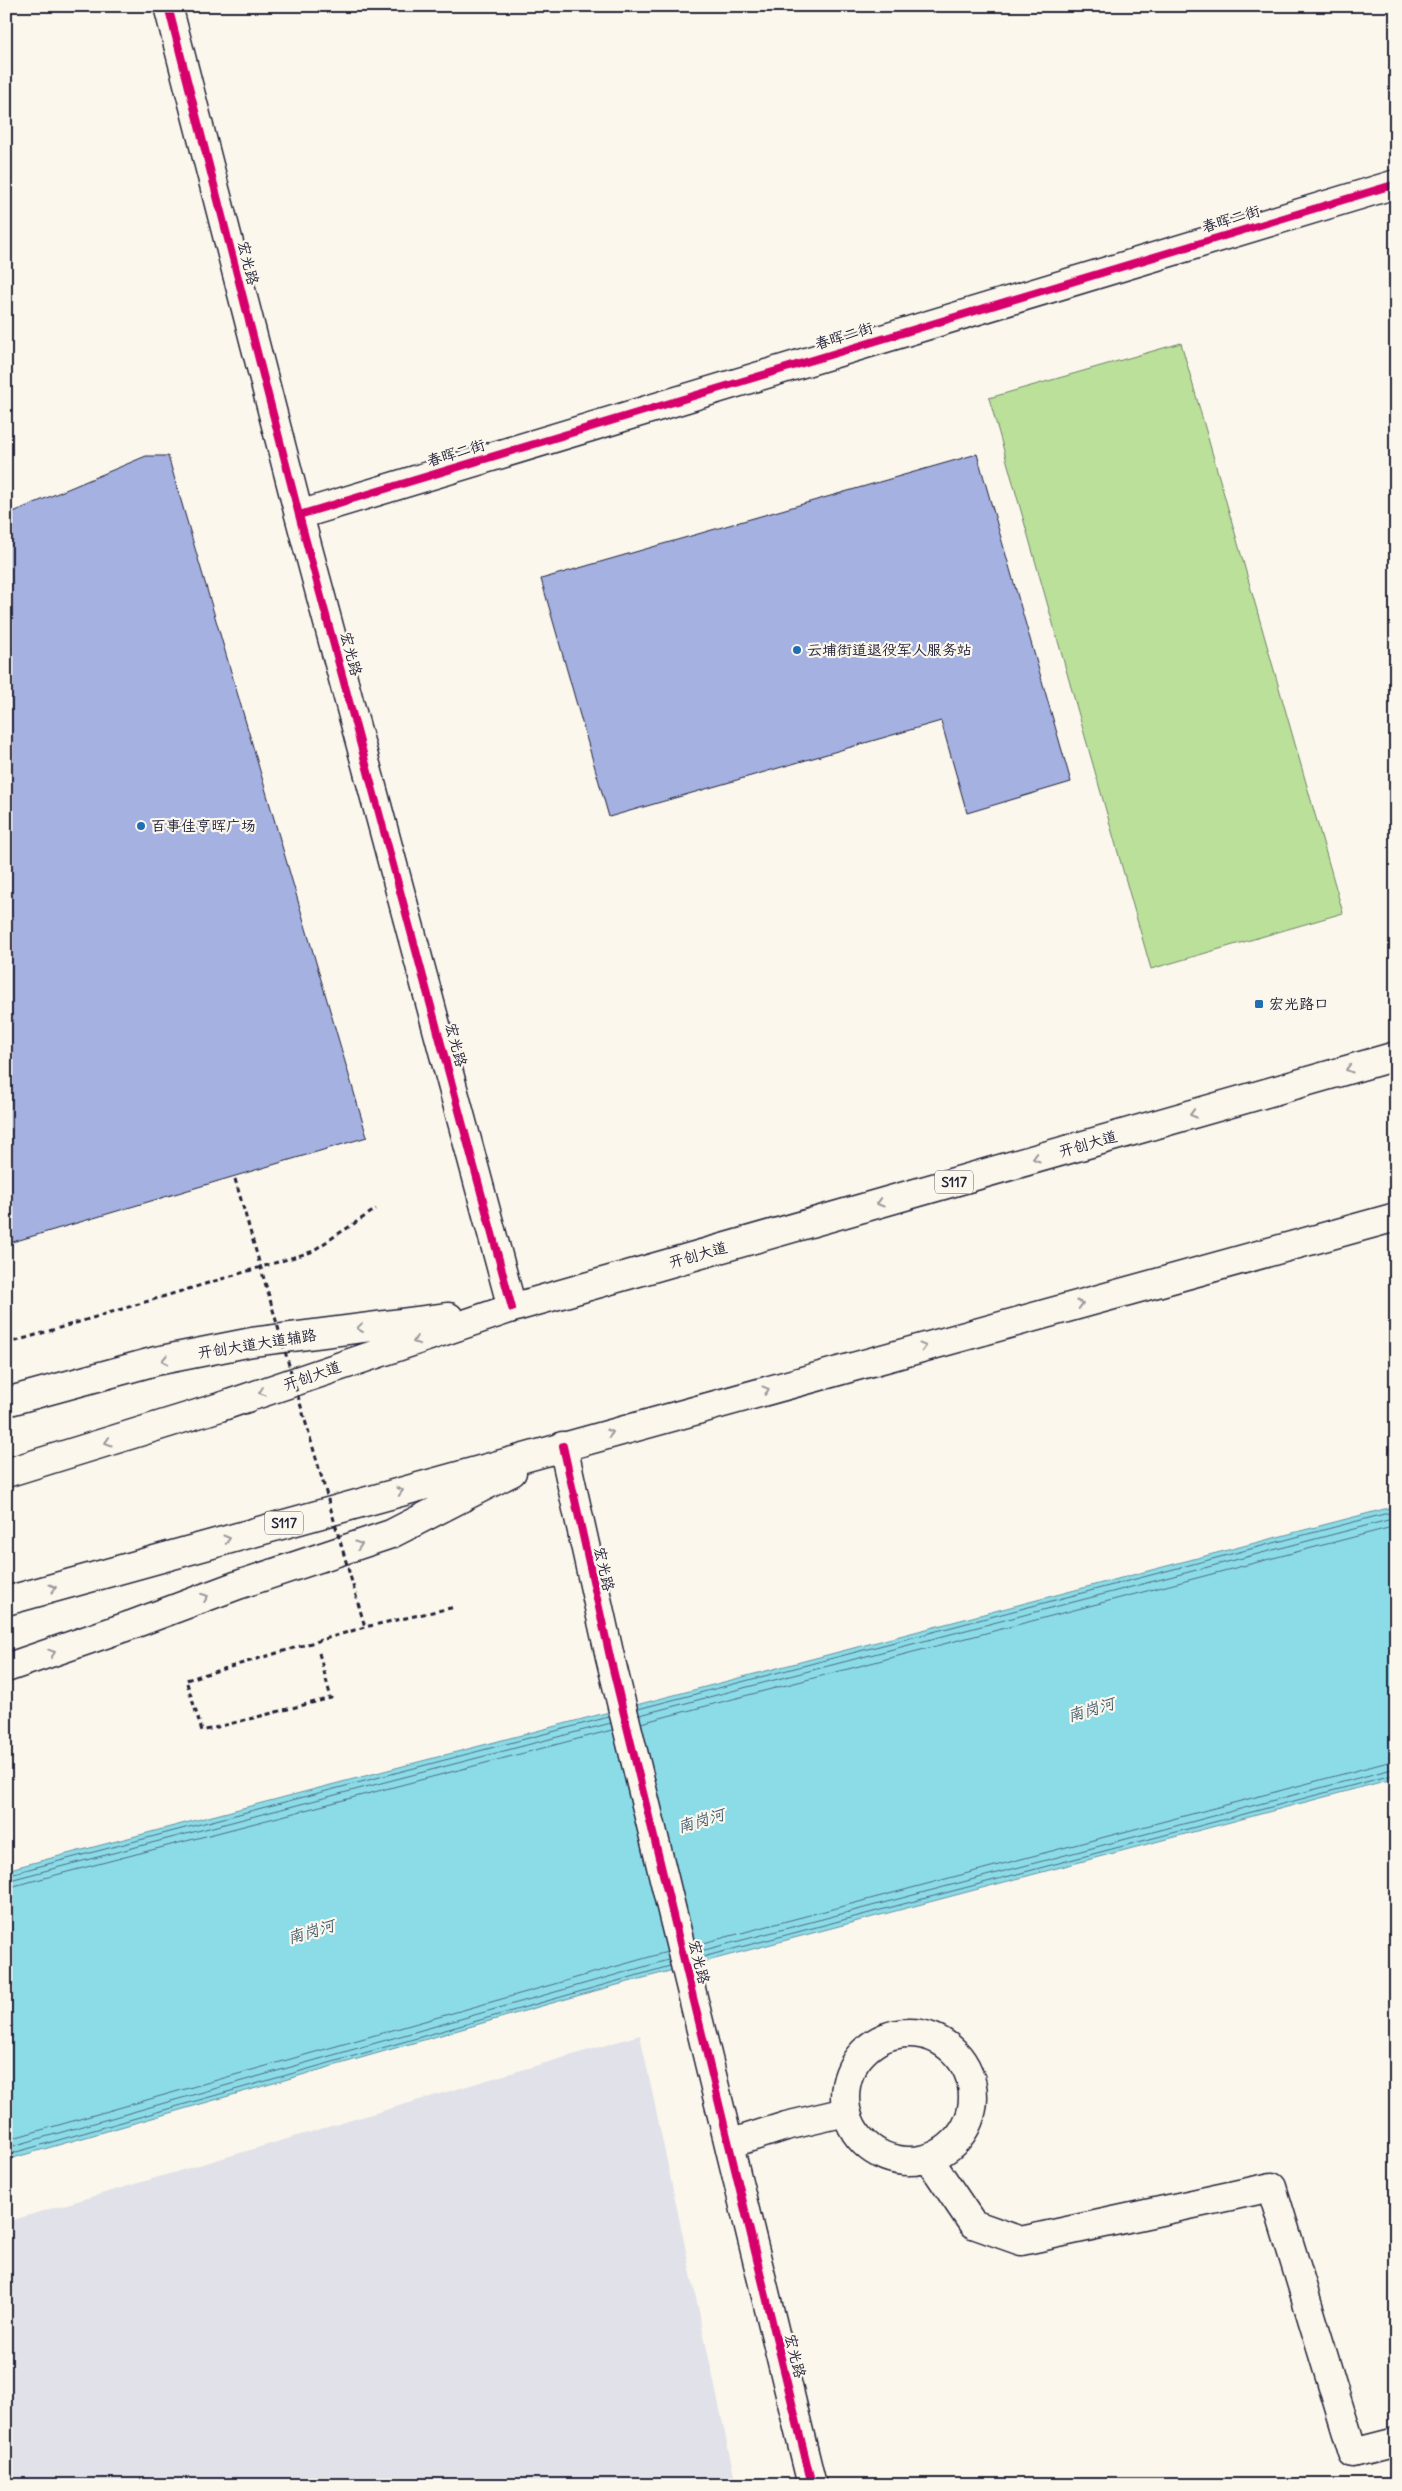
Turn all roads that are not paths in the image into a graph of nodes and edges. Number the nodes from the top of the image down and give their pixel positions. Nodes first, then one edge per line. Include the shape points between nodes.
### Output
1 (168, 6) edge
2 (1396, 184) edge
3 (299, 515) junction
4 (1396, 1056) edge
5 (1396, 1217) edge
6 (512, 1308) junction
7 (6, 1402) edge
8 (563, 1446) junction
9 (6, 1473) edge
10 (6, 1601) edge
11 (6, 1668) edge
12 (846, 2112) junction
13 (729, 2144) junction
14 (929, 2159) junction
15 (1396, 2442) edge
16 (812, 2485) edge

1 - 3 street, 宏光路
2 - 3 street, 春晖二街
3 - 6 street, 宏光路
4 -> 6 street, 开创大道 / S117
8 -> 5 street, S117
6 -> 7 street, 开创大道大道辅路 via 252,1342 156,1362
6 -> 9 street, 开创大道 / S117 via 220,1407
10 -> 8 street, S117
11 -> 8 street via 391,1534
8 - 13 street, 宏光路 via 610,1657
12 - 13 street
12 - 14 street via 855,2132 888,2159 909,2162
12 - 14 street via 845,2091 851,2070 863,2052 881,2039 916,2033 944,2042 960,2056 970,2075 974,2095 972,2116 948,2150
13 - 16 street, 宏光路
14 - 15 street via 973,2224 1021,2241 1272,2187 1353,2453

